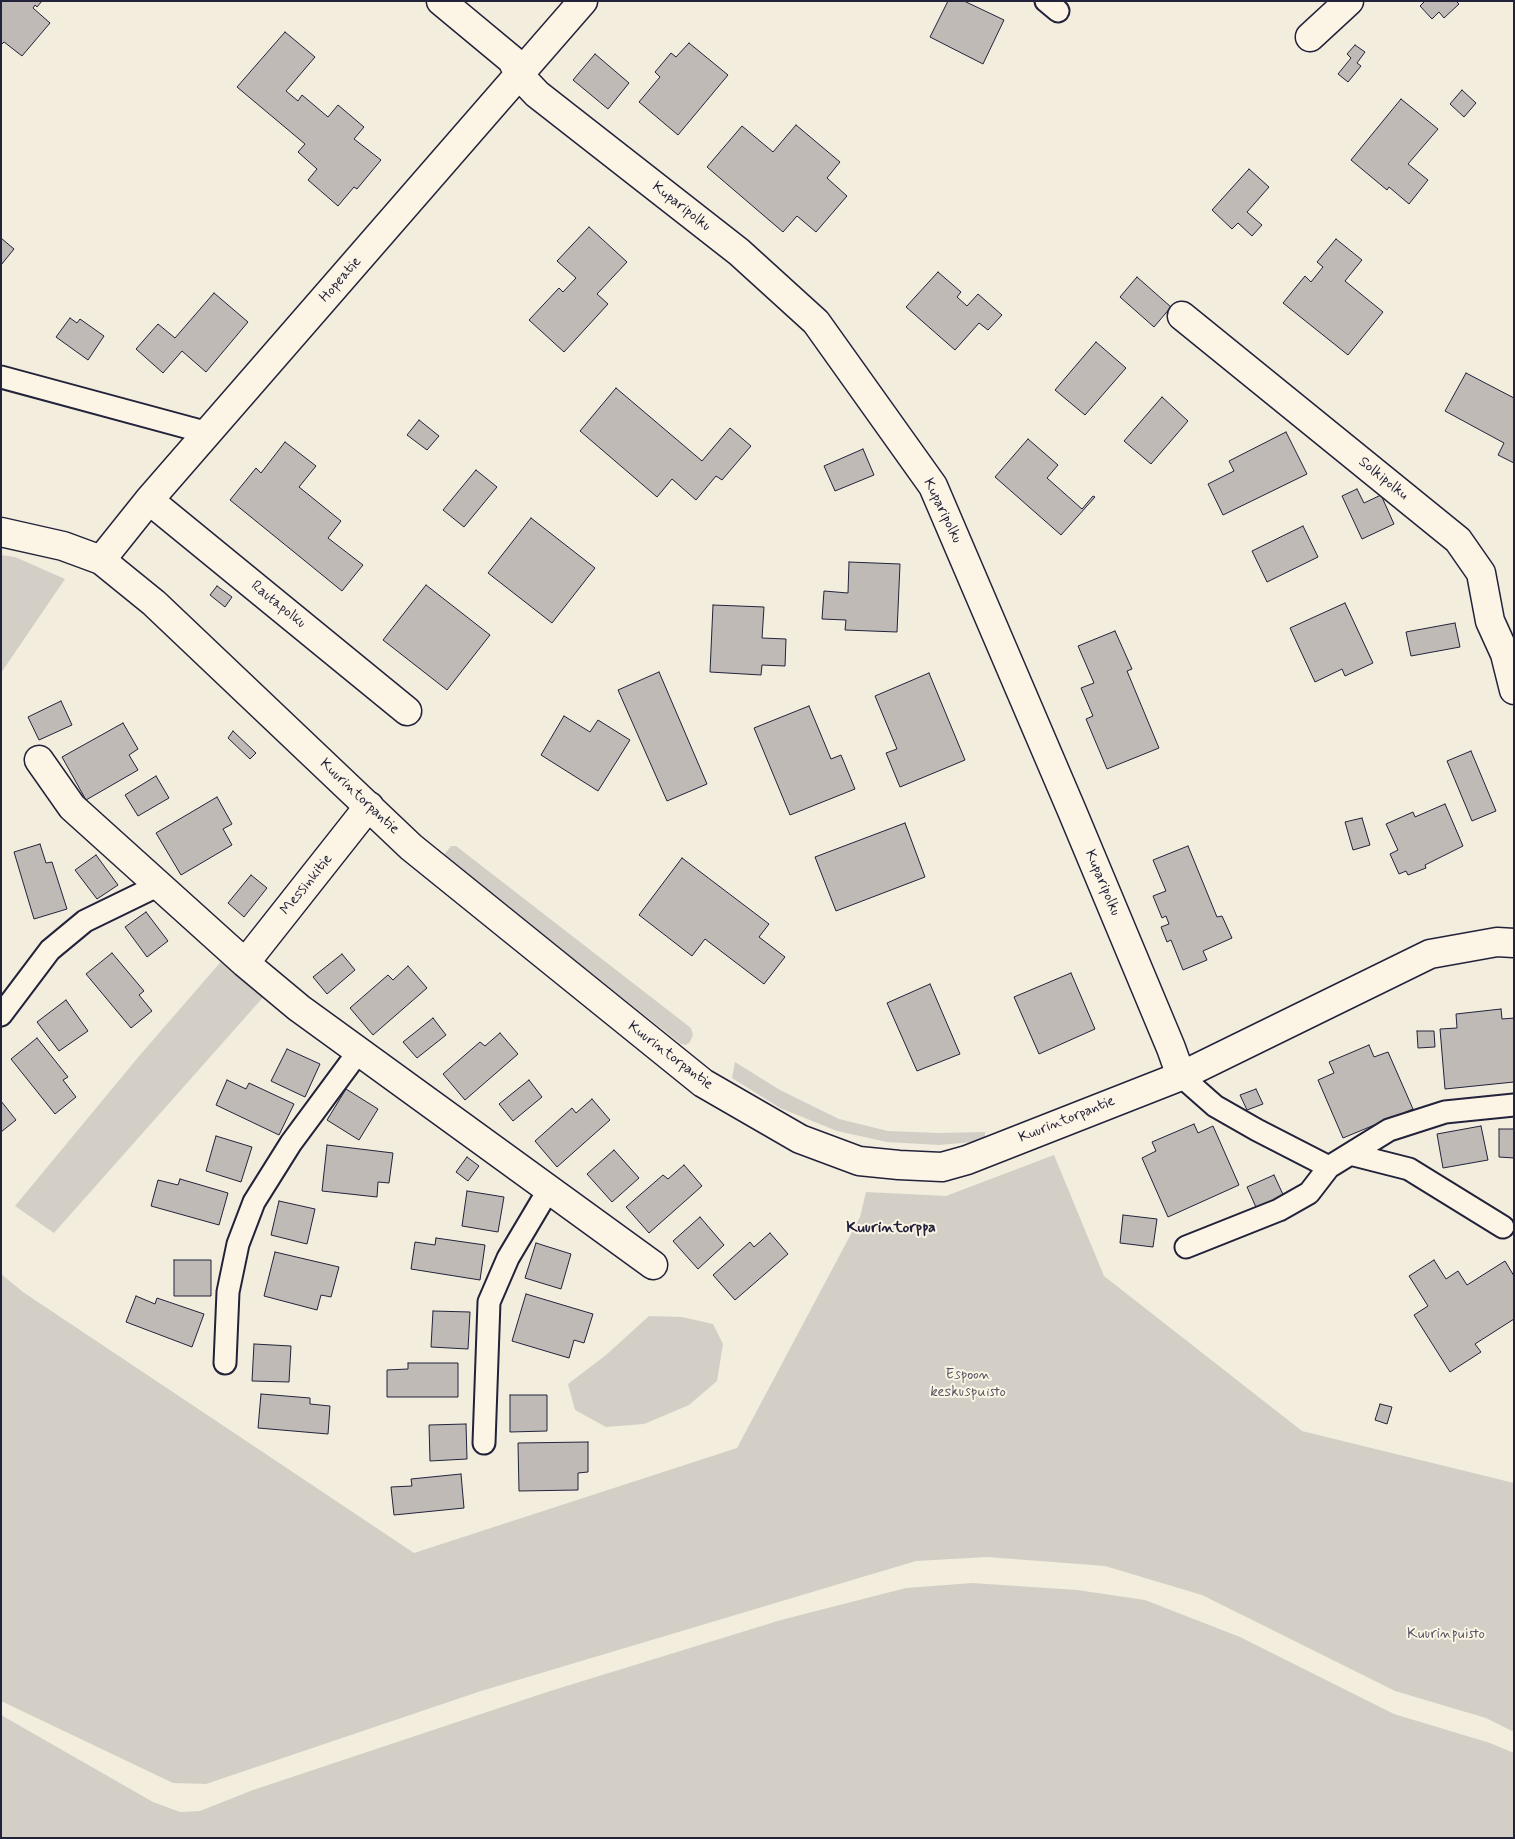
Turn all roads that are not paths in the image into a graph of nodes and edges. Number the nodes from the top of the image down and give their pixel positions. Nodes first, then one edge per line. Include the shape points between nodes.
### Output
1 (441, 1) edge
2 (582, 1) edge
3 (1349, 1) edge
4 (1310, 37) dead end
5 (519, 76) junction
6 (1182, 316) dead end
7 (1, 377) edge
8 (208, 433) junction
9 (149, 500) junction
10 (1, 532) edge
11 (101, 560) junction
12 (1514, 690) edge
13 (407, 711) dead end
14 (39, 760) dead end
15 (369, 806) junction
16 (159, 885) junction
17 (1514, 943) edge
18 (245, 963) junction
19 (1, 1015) edge
20 (359, 1051) junction
21 (1181, 1076) junction
22 (1514, 1105) edge
23 (1350, 1154) junction
24 (1329, 1167) junction
25 (549, 1189) junction
26 (1503, 1227) dead end
27 (1186, 1247) dead end
28 (653, 1265) dead end
29 (225, 1363) dead end
30 (484, 1443) dead end

1 - 5 street, Kuparipolku via 512,60
2 - 5 street, Hopeatie
3 - 4 street
5 - 8 street, Hopeatie
5 - 21 street, Kuparipolku via 537,94 739,252 816,322 933,486
6 - 12 street, Solkipolku via 1458,540 1481,574 1490,621 1505,654
7 - 8 lane
8 - 9 street, Hopeatie
9 - 11 street, Hopeatie
9 - 13 street, Rautapolku
10 - 11 street, Kuurintorpantie via 63,546
11 - 15 street, Kuurintorpantie via 154,603
14 - 16 street via 72,807
15 - 18 street, Messinkitie
15 - 21 street, Kuurintorpantie via 411,847 703,1083 800,1139 858,1161 942,1167
16 - 18 street
16 - 19 lane via 84,921 50,950
17 - 21 street, Kuurintorpantie via 1497,942 1430,954
18 - 20 street via 299,1008
20 - 25 street
20 - 29 lane via 254,1202 238,1244 228,1292
21 - 24 lane via 1215,1106
22 - 23 lane via 1445,1112 1389,1130
23 - 24 lane
23 - 26 lane via 1410,1169
24 - 27 lane via 1309,1193 1286,1206
25 - 28 street
25 - 30 lane via 508,1258 489,1302

